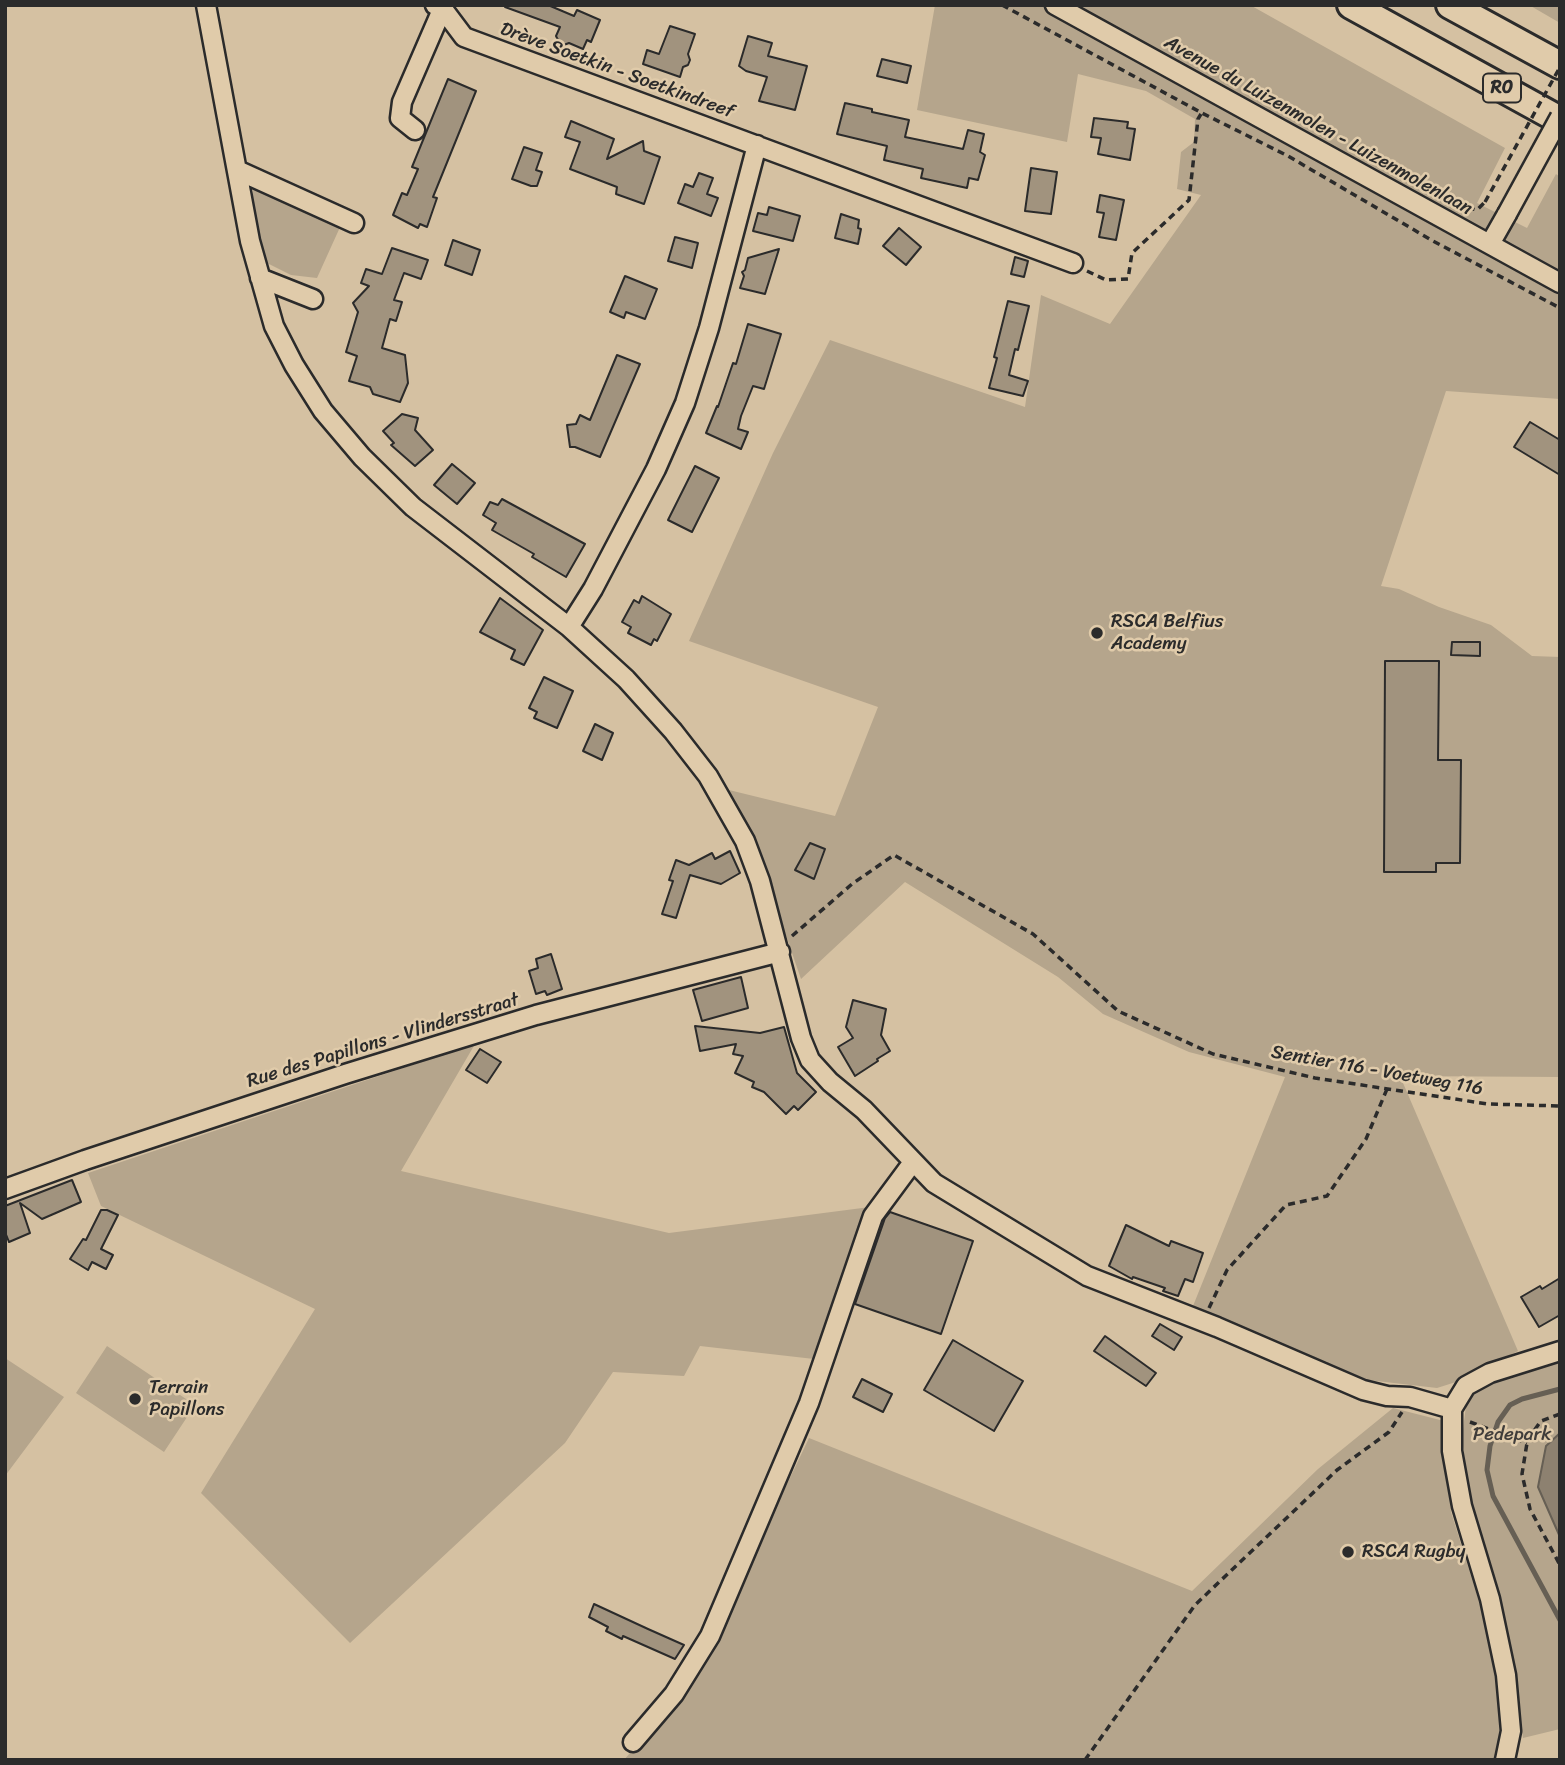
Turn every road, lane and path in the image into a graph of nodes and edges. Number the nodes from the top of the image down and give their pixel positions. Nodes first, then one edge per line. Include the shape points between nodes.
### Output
1 (206, 5) edge
2 (1002, 5) edge
3 (1055, 5) edge
4 (1351, 5) edge
5 (1450, 5) edge
6 (441, 6) edge
7 (1555, 61) edge
8 (1202, 113) junction
9 (1560, 118) edge
10 (415, 130) dead end
11 (757, 145) junction
12 (237, 170) junction
13 (1485, 202) dead end
14 (354, 223) dead end
15 (1437, 234) dead end
16 (1433, 241) junction
17 (1490, 244) junction
18 (1073, 263) joint
19 (260, 278) junction
20 (1560, 283) edge
21 (313, 299) dead end
22 (1560, 308) edge
23 (569, 627) junction
24 (778, 947) junction
25 (1387, 1088) junction
26 (1560, 1106) edge
27 (912, 1162) junction
28 (5, 1189) edge
29 (1202, 1321) junction
30 (1560, 1351) edge
31 (1410, 1397) junction
32 (1452, 1409) junction
33 (1560, 1414) edge
34 (1476, 1424) dead end
35 (1527, 1443) junction
36 (1560, 1564) edge
37 (633, 1742) dead end
38 (1085, 1760) edge
39 (1505, 1760) edge

1 - 12 street
2 - 8 path
3 - 17 street, Avenue du Luizenmolen - Luizenmolenlaan
4 - 9 highway, R0
5 - 7 highway, R0
6 - 10 street via 402,102 400,118
6 - 11 street, Drève Soetkin - Soetkindreef via 464,37
7 - 13 path, bridge
8 - 16 path via 1287,156
8 - 18 path via 1189,200 1132,253 1128,279 1106,280
9 - 17 street, bridge
11 - 18 street, Drève Soetkin - Soetkindreef
11 - 23 street via 685,403 656,469
12 - 14 street
12 - 19 street
15 - 16 path
16 - 22 path
17 - 20 street, Avenue du Luizenmolen - Luizenmolenlaan
19 - 21 street
19 - 23 street via 274,326 294,365 323,411 362,457 413,507
23 - 24 street via 626,679 708,776 745,841
24 - 25 path, Sentier 116 - Voetweg 116 via 894,855 1033,934 1118,1011 1213,1054 1315,1078
24 - 27 street via 810,1060
24 - 28 street, Rue des Papillons - Vlindersstraat via 345,1074
25 - 26 path, Sentier 116 - Voetweg 116 via 1488,1104
25 - 29 path via 1366,1139 1327,1196 1286,1205 1227,1270
27 - 29 street via 934,1183 1087,1276
27 - 37 street via 873,1216 809,1403 709,1636 674,1694
29 - 31 street via 1363,1390
30 - 32 street via 1490,1373 1466,1386
31 - 32 street
31 - 38 path via 1389,1432 1337,1471 1195,1605
32 - 39 street via 1452,1451 1462,1506 1506,1675 1511,1731
33 - 35 path via 1541,1422
34 - 35 path
35 - 36 path via 1522,1474 1530,1509

